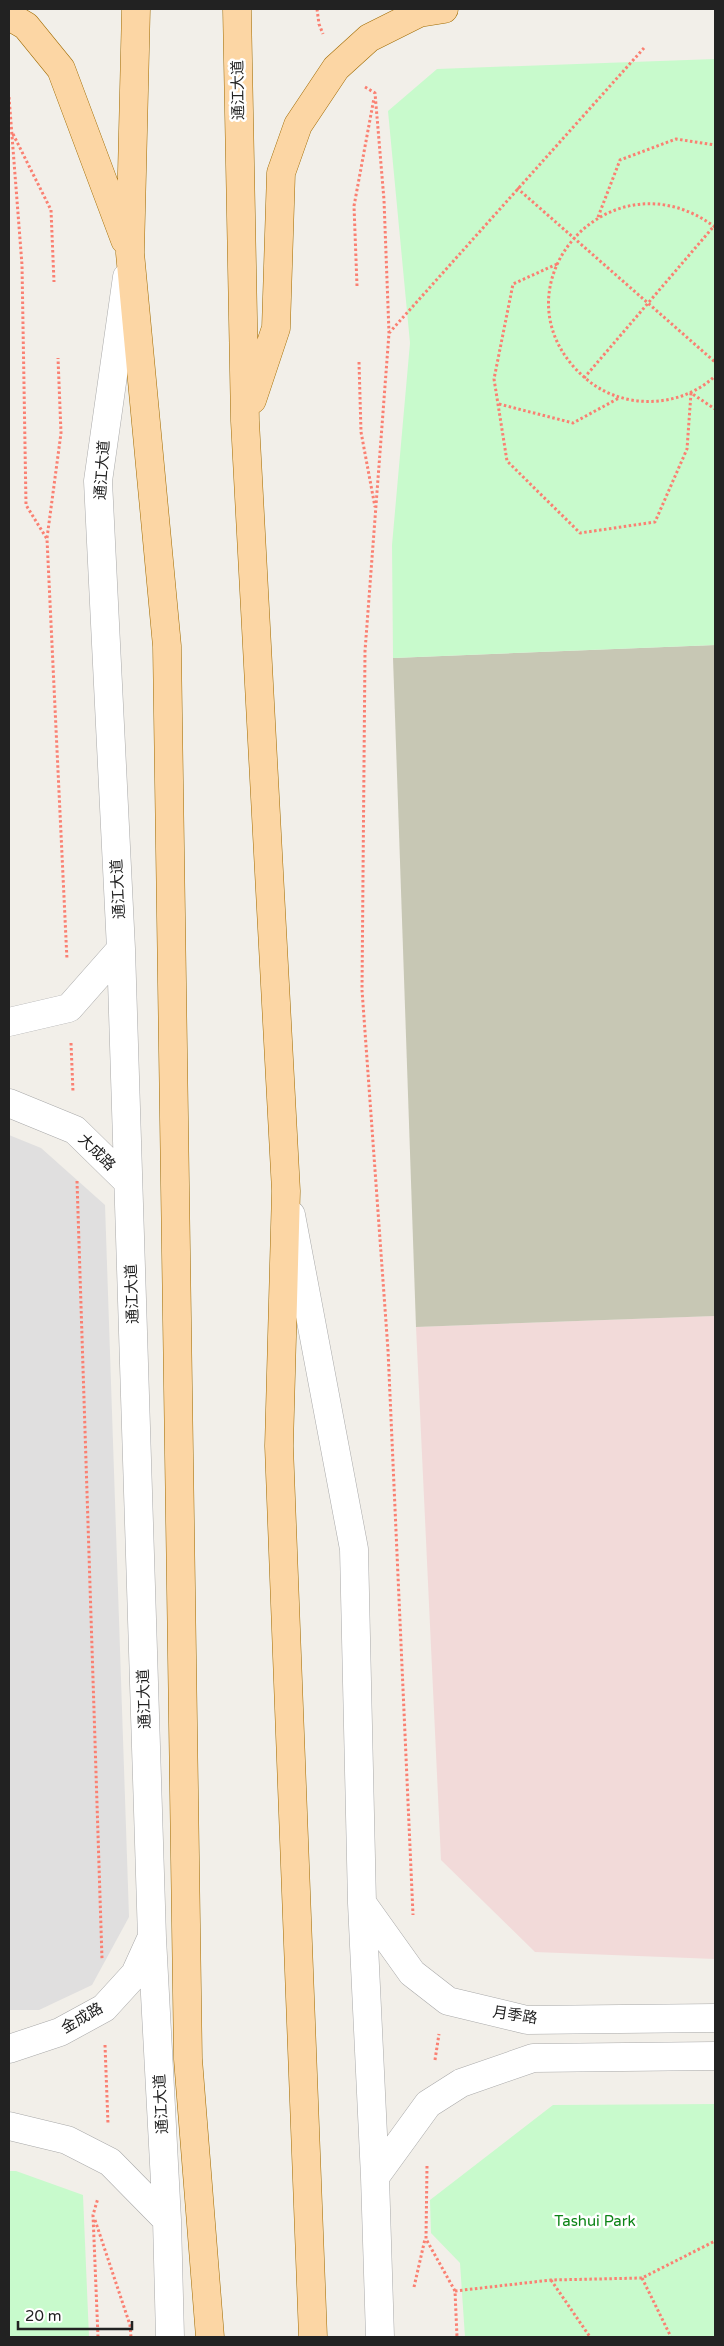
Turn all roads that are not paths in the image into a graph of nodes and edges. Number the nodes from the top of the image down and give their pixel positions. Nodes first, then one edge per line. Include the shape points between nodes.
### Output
1 (136, 9) edge
2 (237, 9) edge
3 (444, 9) edge
4 (9, 16) edge
5 (130, 253) junction
6 (245, 420) junction
7 (121, 949) junction
8 (9, 1022) edge
9 (9, 1103) edge
10 (128, 1182) junction
11 (286, 1191) junction
12 (362, 1903) junction
13 (152, 1938) junction
14 (715, 2018) edge
15 (9, 2048) edge
16 (715, 2056) edge
17 (9, 2126) edge
18 (375, 2177) junction
19 (167, 2220) junction
20 (170, 2337) edge
21 (210, 2337) edge
22 (313, 2337) edge
23 (380, 2337) edge

1 - 5 main road, 通江大道
2 - 6 main road, 通江大道
3 - 6 main road via 419,13 369,38 336,68 298,125 281,173 276,328
4 - 5 main road via 26,26 61,69
5 - 7 street, 通江大道 via 98,481
5 - 21 main road, 通江大道 via 167,646 188,2059
6 - 11 main road, 通江大道
7 - 8 street via 69,1008
7 - 10 street, 通江大道
9 - 10 street, 大成路 via 75,1130
10 - 13 street, 通江大道
11 - 12 street, 通江大道 via 354,1549
11 - 22 main road, 通江大道 via 279,1446
12 - 14 street, 月季路 via 412,1973 448,2001 527,2020
12 - 18 street, 通江大道
13 - 15 street, 金成路 via 135,1974 104,2008 60,2032
13 - 19 street, 通江大道
16 - 18 street via 533,2058 461,2083 428,2104
17 - 19 street via 67,2140 110,2162
18 - 23 street, 通江大道
19 - 20 street, 通江大道

